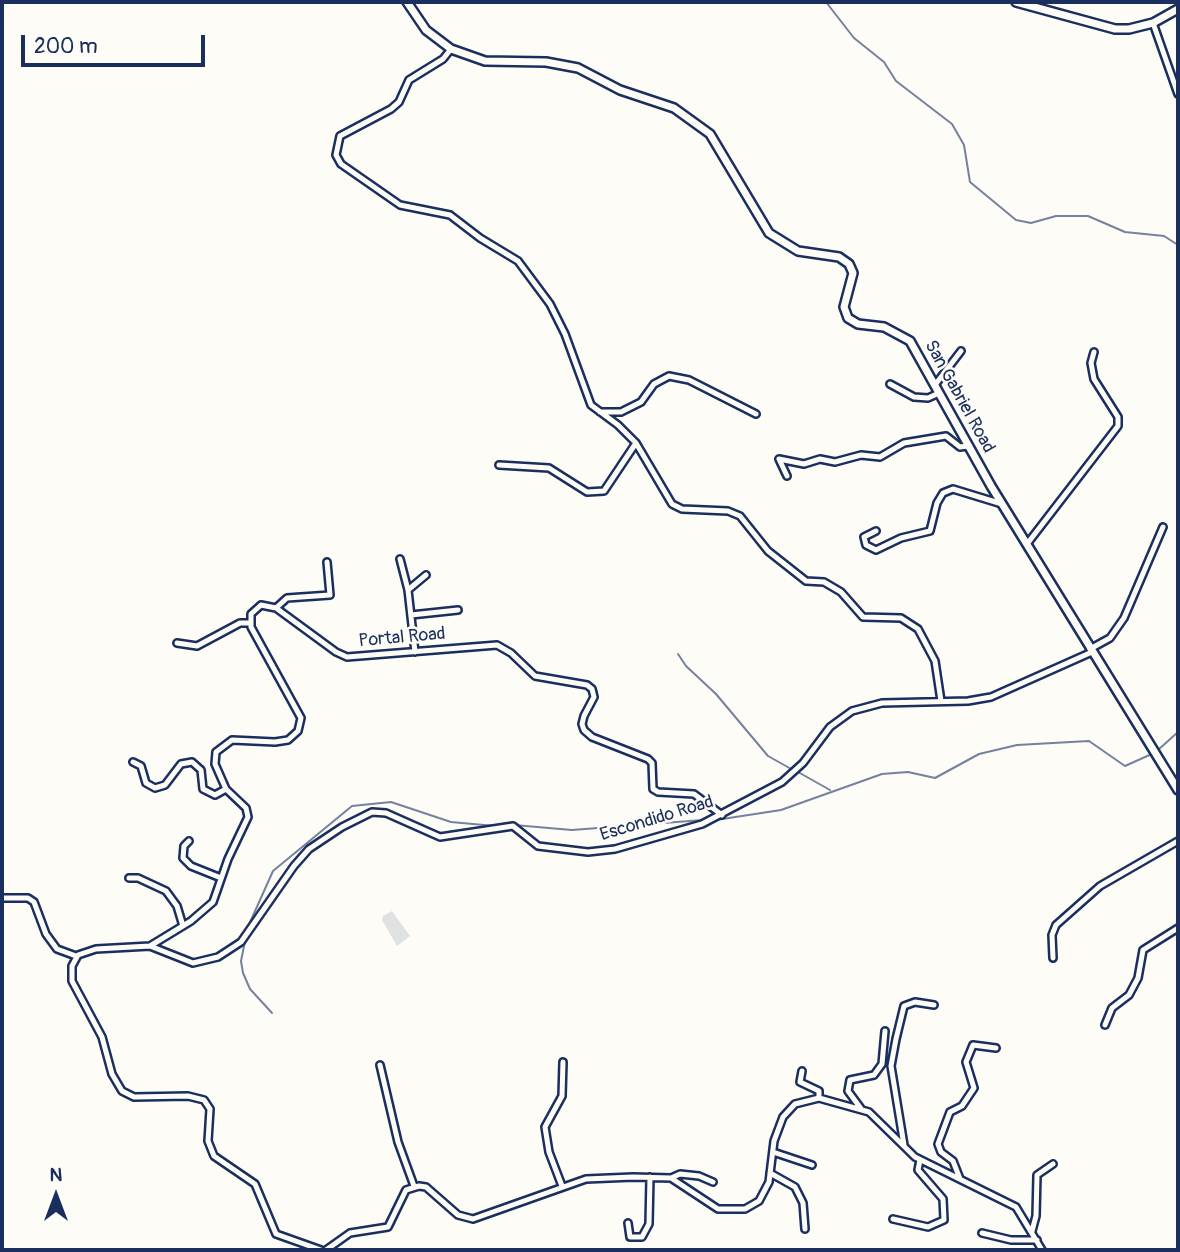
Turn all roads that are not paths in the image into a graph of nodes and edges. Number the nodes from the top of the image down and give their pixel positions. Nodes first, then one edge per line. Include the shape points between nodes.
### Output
1 (407, 2) edge
2 (1016, 2) edge
3 (1178, 9) edge
4 (1153, 23) junction
5 (451, 49) junction
6 (1178, 94) edge
7 (961, 351) dead end
8 (1094, 352) dead end
9 (890, 384) dead end
10 (935, 385) junction
11 (939, 393) junction
12 (600, 412) junction
13 (757, 414) dead end
14 (636, 443) junction
15 (968, 446) junction
16 (499, 465) dead end
17 (787, 476) dead end
18 (1002, 504) junction
19 (1163, 527) dead end
20 (877, 531) dead end
21 (1027, 544) junction
22 (400, 559) dead end
23 (327, 562) dead end
24 (426, 575) dead end
25 (408, 590) junction
26 (276, 607) junction
27 (458, 610) dead end
28 (411, 615) junction
29 (250, 623) junction
30 (177, 643) dead end
31 (1091, 651) junction
32 (415, 652) junction
33 (941, 701) junction
34 (133, 762) dead end
35 (226, 789) junction
36 (1178, 789) edge
37 (722, 815) junction
38 (189, 841) dead end
39 (1178, 841) edge
40 (130, 878) dead end
41 (221, 878) junction
42 (2, 898) edge
43 (183, 926) junction
44 (1178, 928) edge
45 (150, 946) junction
46 (76, 956) junction
47 (1053, 958) dead end
48 (934, 1006) dead end
49 (1105, 1025) dead end
50 (885, 1031) dead end
51 (996, 1048) dead end
52 (563, 1062) dead end
53 (380, 1065) dead end
54 (802, 1071) dead end
55 (819, 1098) junction
56 (862, 1110) junction
57 (904, 1145) junction
58 (773, 1152) junction
59 (920, 1160) junction
60 (1053, 1164) dead end
61 (812, 1165) dead end
62 (770, 1173) junction
63 (650, 1177) junction
64 (671, 1178) junction
65 (960, 1179) junction
66 (713, 1182) dead end
67 (414, 1186) junction
68 (562, 1186) junction
69 (893, 1219) dead end
70 (628, 1223) dead end
71 (806, 1229) dead end
72 (1032, 1231) junction
73 (982, 1233) dead end
74 (1037, 1240) junction
75 (323, 1250) edge
76 (1042, 1250) edge

1 - 5 street, San Gabriel Road via 426,30
2 - 4 street via 1115,29
3 - 4 street
4 - 6 street
5 - 10 street, San Gabriel Road via 485,61 546,62 578,68 620,90 674,108 694,121 727,158 769,233 798,251 839,257 849,264 853,274 844,307 848,318 884,327 910,341
5 - 12 street via 409,80 391,109 340,136 336,155 341,164 400,205 450,215 518,261 550,304 591,405
7 - 10 street
8 - 21 street via 1094,379 1118,417 1118,426
9 - 11 street via 914,397
10 - 11 street, San Gabriel Road
11 - 15 street, San Gabriel Road
12 - 13 street via 621,412 641,402 654,384 669,376 689,380
12 - 14 street
14 - 16 street via 604,491 587,492 549,468
14 - 33 street via 672,504 682,509 729,510 740,516 768,551 806,581 824,582 841,592 863,617 901,618 918,629 935,661
15 - 17 street via 960,447 946,436 904,443 880,457 862,455 835,462 820,458 804,464 779,459
15 - 18 street, San Gabriel Road
18 - 20 street via 953,489 936,503 930,531 876,550 866,545 864,537
18 - 21 street, San Gabriel Road
19 - 31 street, Escondido Road via 1124,618 1110,638
21 - 31 street, San Gabriel Road
22 - 25 street
23 - 26 street via 330,595 287,598
24 - 25 street
25 - 28 street
26 - 29 street via 257,607
26 - 32 street, Portal Road via 347,657
27 - 28 street
28 - 32 street
29 - 30 street via 240,623 197,646
29 - 35 street via 301,718 298,731 288,740 232,740 222,745 215,764
31 - 33 street, Escondido Road via 1000,694
31 - 36 street, San Gabriel Road
32 - 37 street, Portal Road via 496,645 535,676 587,685 594,697 584,716 584,730 648,759 651,783 658,792 694,794
33 - 37 street, Escondido Road via 882,703 852,711 830,727 782,782
34 - 35 street via 141,766 146,783 155,788 165,785 181,764 192,762 201,771 203,789 215,795
35 - 41 street via 246,808 248,817
37 - 45 street, Escondido Road via 615,849 588,852 538,846 511,825 440,837 386,813 372,812 309,849 241,942 218,957 193,963
38 - 41 street via 183,858
39 - 47 street via 1100,886 1056,925
40 - 43 street via 166,891
41 - 43 street via 213,902
42 - 46 street via 34,902 57,949
43 - 45 street
44 - 49 street via 1143,950 1138,978 1129,995 1112,1008
45 - 46 street, Escondido Road via 96,949
46 - 75 street via 72,981 102,1037 122,1091 134,1097 204,1100 210,1109 208,1141 214,1156 255,1184 276,1234
48 - 57 street via 915,1002 905,1006 896,1039 891,1066
50 - 56 street via 881,1064 874,1074 850,1080 849,1091
51 - 65 street via 973,1045 966,1062 974,1088 962,1106 950,1112 938,1144 953,1161
52 - 68 street via 562,1096 545,1128
53 - 67 street via 398,1142
54 - 55 street via 800,1082 819,1091
55 - 56 street
55 - 58 street via 795,1104 785,1114
56 - 57 street via 878,1118
57 - 59 street
58 - 61 street
58 - 62 street
59 - 65 street
59 - 69 street via 918,1170 943,1199 944,1220 928,1227
60 - 72 street via 1037,1175
62 - 64 street via 759,1201 732,1211 718,1209
62 - 71 street via 795,1187 803,1203
63 - 64 street
63 - 68 street via 586,1179
63 - 70 street via 649,1224 642,1237 630,1237
64 - 66 street via 680,1174
65 - 72 street via 1016,1207
67 - 68 street via 426,1187 458,1215 473,1219
67 - 75 street via 402,1196 388,1227 350,1233
72 - 74 street
73 - 74 street
74 - 76 street

